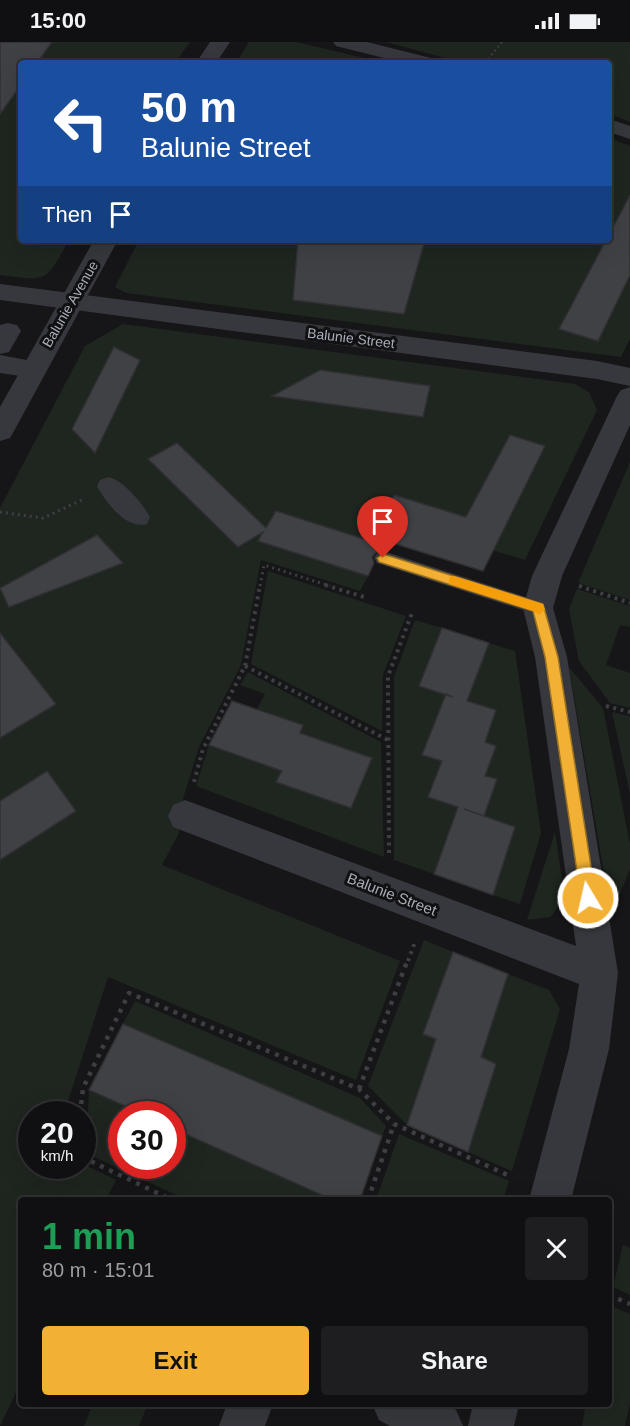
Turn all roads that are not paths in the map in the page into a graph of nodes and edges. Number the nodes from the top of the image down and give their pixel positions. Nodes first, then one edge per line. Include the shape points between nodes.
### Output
1 (220, 42) edge
2 (344, 42) edge
3 (208, 60) edge
4 (416, 60) edge
5 (612, 126) edge
6 (630, 133) edge
7 (104, 243) edge
8 (0, 292) edge
9 (72, 302) junction
10 (0, 364) edge
11 (34, 369) junction
12 (630, 377) edge
13 (630, 396) edge
14 (0, 430) edge
15 (109, 486) road end
16 (138, 517) dead end
17 (383, 558) dead end
18 (538, 608) junction
19 (185, 816) road end
20 (599, 973) junction
21 (551, 1197) edge
22 (249, 1407) edge
23 (401, 1407) edge
24 (495, 1407) edge
25 (242, 1426) edge
26 (440, 1426) edge
27 (491, 1426) edge

1 - 3 street
2 - 4 street
5 - 6 street
7 - 9 street, Balunie Avenue
8 - 9 street, Balunie Street
9 - 11 street, Balunie Avenue
9 - 12 street, Balunie Street
10 - 11 street
11 - 14 street, Balunie Avenue
13 - 18 street via 547,576
15 - 16 street
17 - 18 lane
18 - 20 street via 551,657
19 - 20 street, Balunie Street
20 - 21 street via 589,1048
22 - 25 street
23 - 26 street
24 - 27 street

